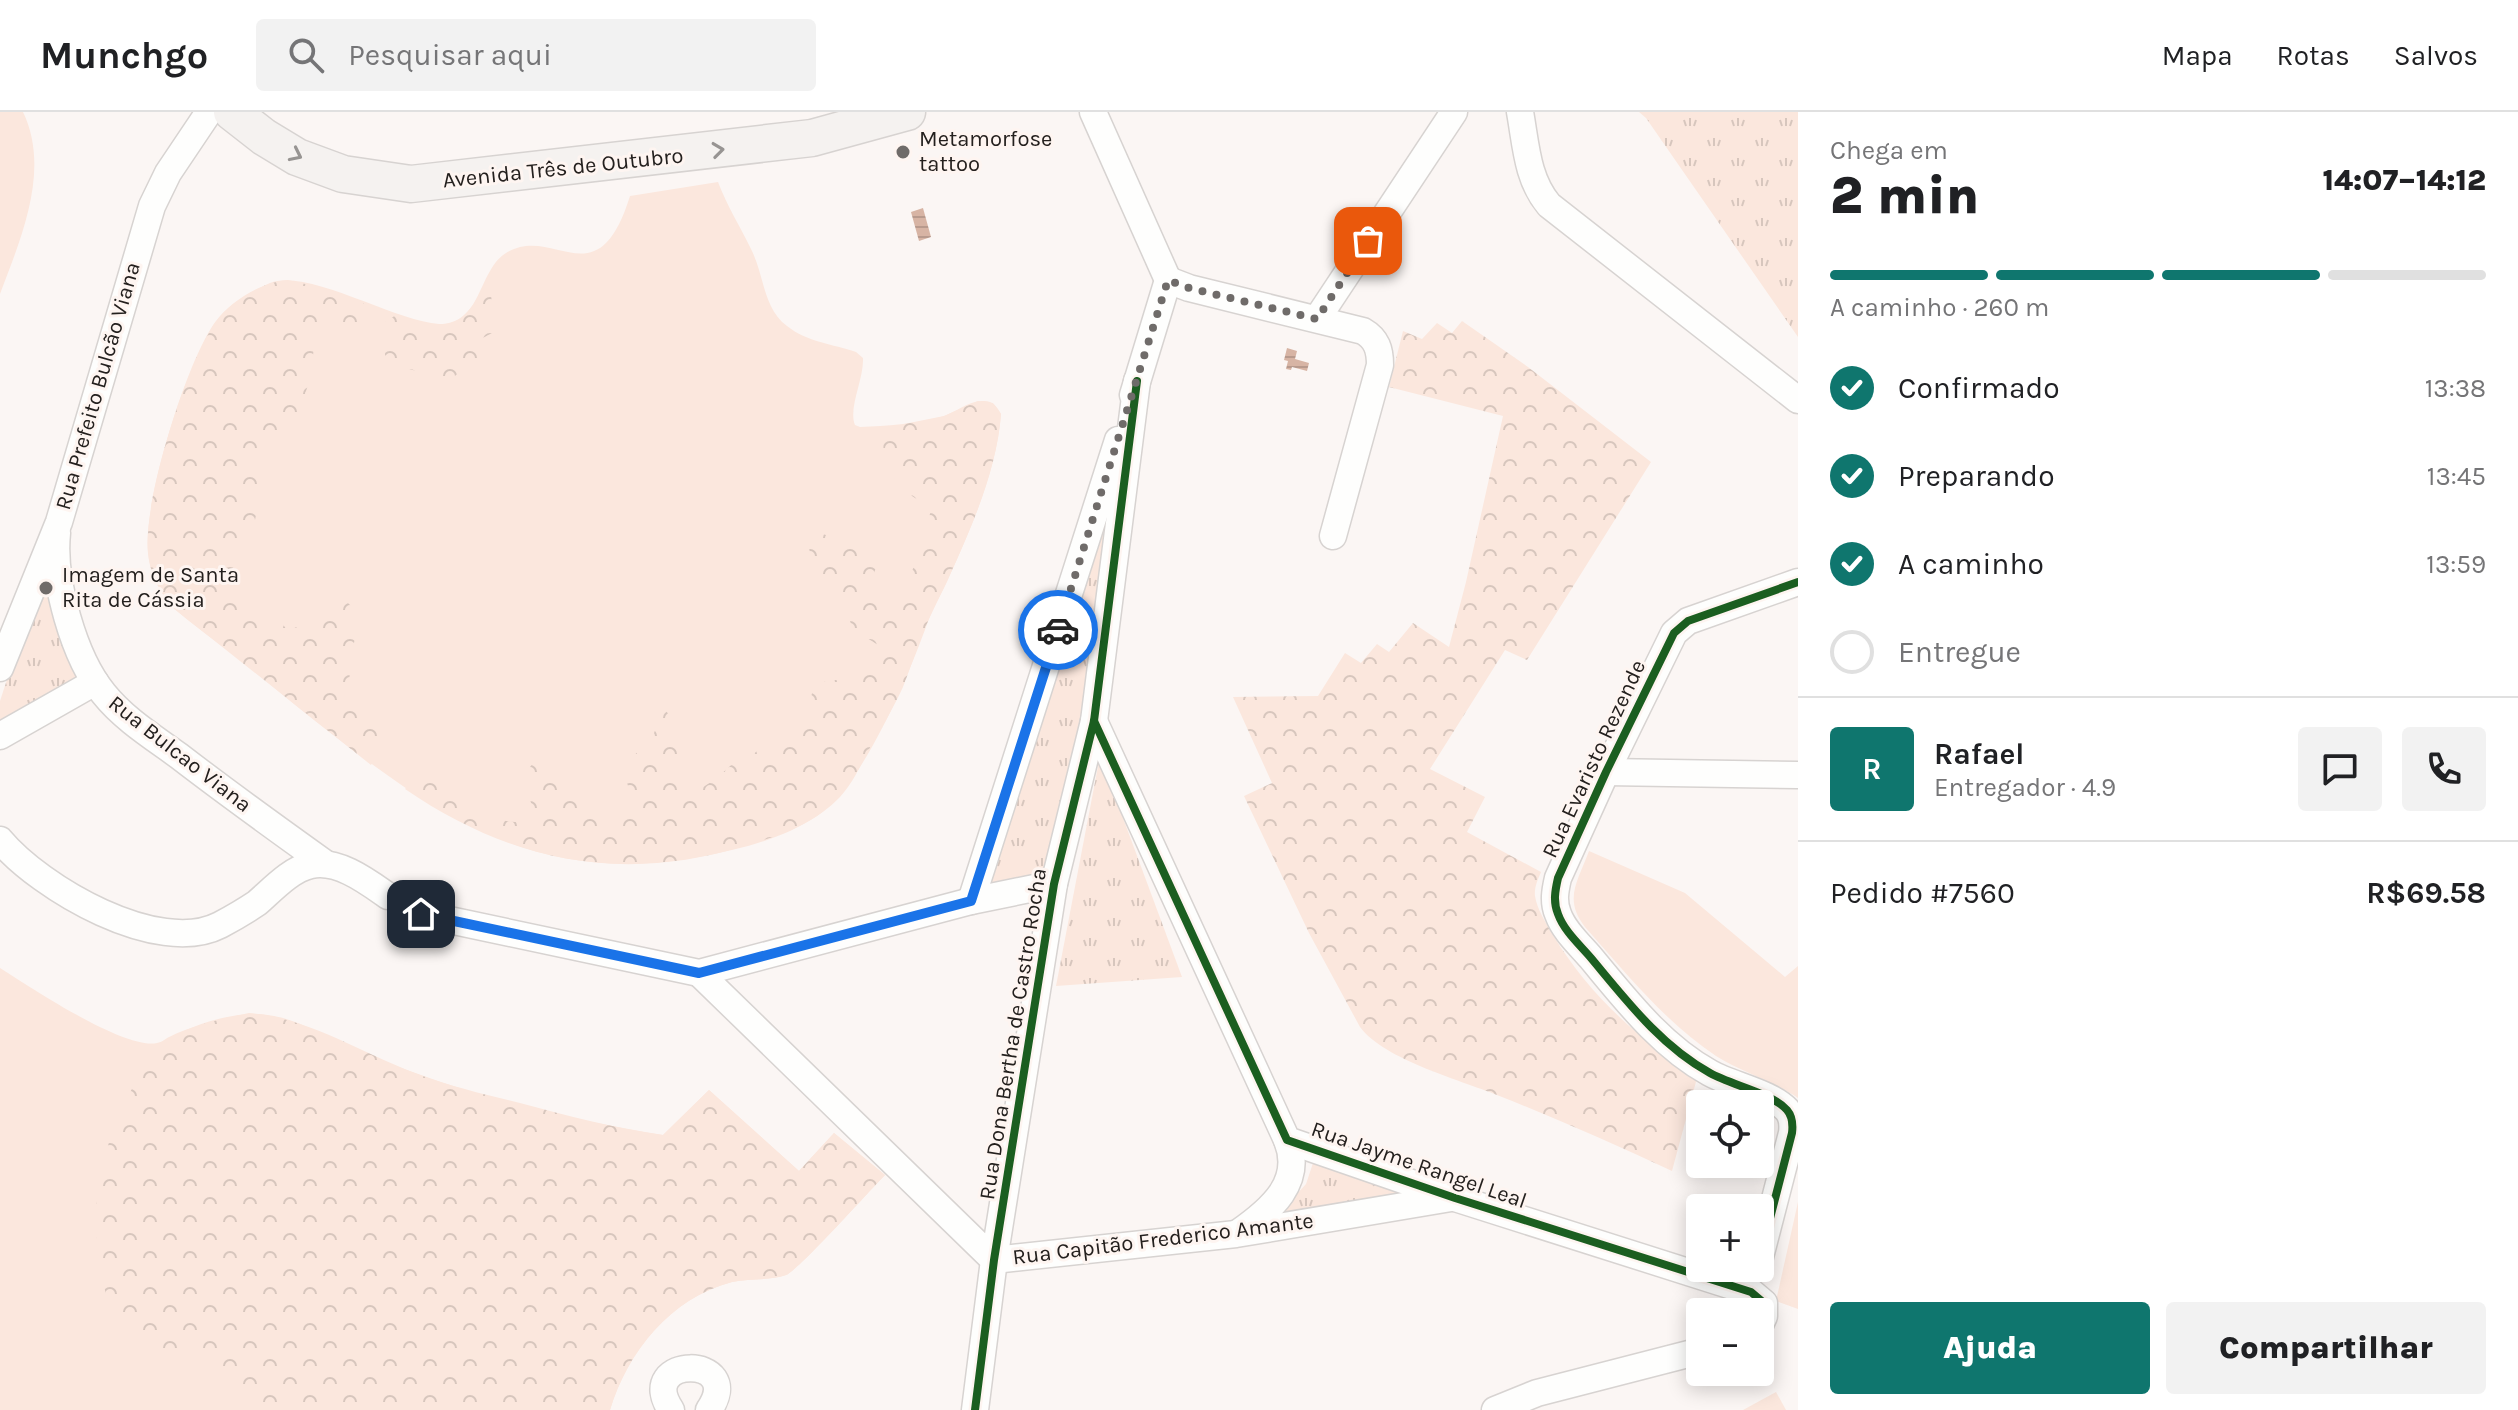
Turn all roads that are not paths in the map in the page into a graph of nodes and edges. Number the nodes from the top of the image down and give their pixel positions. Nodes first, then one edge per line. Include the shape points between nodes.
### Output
1 (209, 112) edge
2 (232, 112) edge
3 (907, 112) edge
4 (1093, 112) edge
5 (1454, 112) edge
6 (1520, 112) edge
7 (862, 119) edge
8 (1168, 280) junction
9 (1317, 319) junction
10 (1137, 381) junction
11 (1798, 400) edge
12 (59, 522) junction
13 (1333, 536) dead end
14 (1798, 582) edge
15 (0, 668) edge
16 (95, 682) junction
17 (1094, 721) junction
18 (0, 736) edge
19 (1606, 772) junction
20 (1798, 775) edge
21 (0, 840) edge
22 (322, 864) junction
23 (1054, 884) junction
24 (388, 896) dead end
25 (971, 901) junction
26 (421, 914) dead end
27 (699, 973) junction
28 (1287, 1140) junction
29 (1455, 1198) junction
30 (1774, 1203) edge
31 (1236, 1234) junction
32 (994, 1260) junction
33 (1686, 1261) edge
34 (1686, 1355) edge
35 (671, 1410) edge
36 (709, 1410) edge
37 (975, 1410) edge
38 (1495, 1410) edge

1 - 12 street, Rua Prefeito Bulcão Viana via 152,206
2 -> 7 main road, Avenida Três de Outubro via 297,157 343,174 411,184 797,140
3 - 7 main road, Avenida Três de Outubro
4 - 8 street
5 - 9 street
6 - 11 street via 1532,179 1549,205
8 - 9 street
8 - 10 street
9 - 13 street via 1368,333 1380,358
10 - 17 street, Rua Dona Bertha de Castro Rocha
10 - 25 street
12 - 15 street, Rua Prefeito Bulcão Viana
12 - 16 street, Rua Bulcao Viana via 60,585
14 - 19 street, Rua Evaristo Rezende via 1682,625
16 - 18 street
16 - 22 street, Rua Bulcao Viana via 124,714
17 - 23 street, Rua Dona Bertha de Castro Rocha
17 - 28 street, Rua Jayme Rangel Leal
19 - 20 street
19 - 30 street, Rua Evaristo Rezende via 1558,878 1558,914 1640,1016 1672,1046 1707,1072 1786,1108 1792,1133
21 - 22 street via 73,897 151,932 188,934 217,927 303,867
22 - 24 street, Rua Bulcao Viana via 353,874
23 - 25 street
23 - 32 street, Rua Dona Bertha de Castro Rocha
25 - 27 street
26 - 27 street
27 - 32 street, Rua Capitão Frederico Amante
28 - 29 street, Rua Jayme Rangel Leal
28 - 31 street via 1294,1164 1289,1181 1263,1214
29 - 31 street, Rua Capitão Frederico Amante
29 - 33 street, Rua Jayme Rangel Leal
31 - 32 street, Rua Capitão Frederico Amante
32 - 37 street, Rua Dona Bertha de Castro Rocha
34 - 38 street via 1537,1393
35 - 36 street via 665,1386 675,1372 691,1366 706,1372 715,1385

